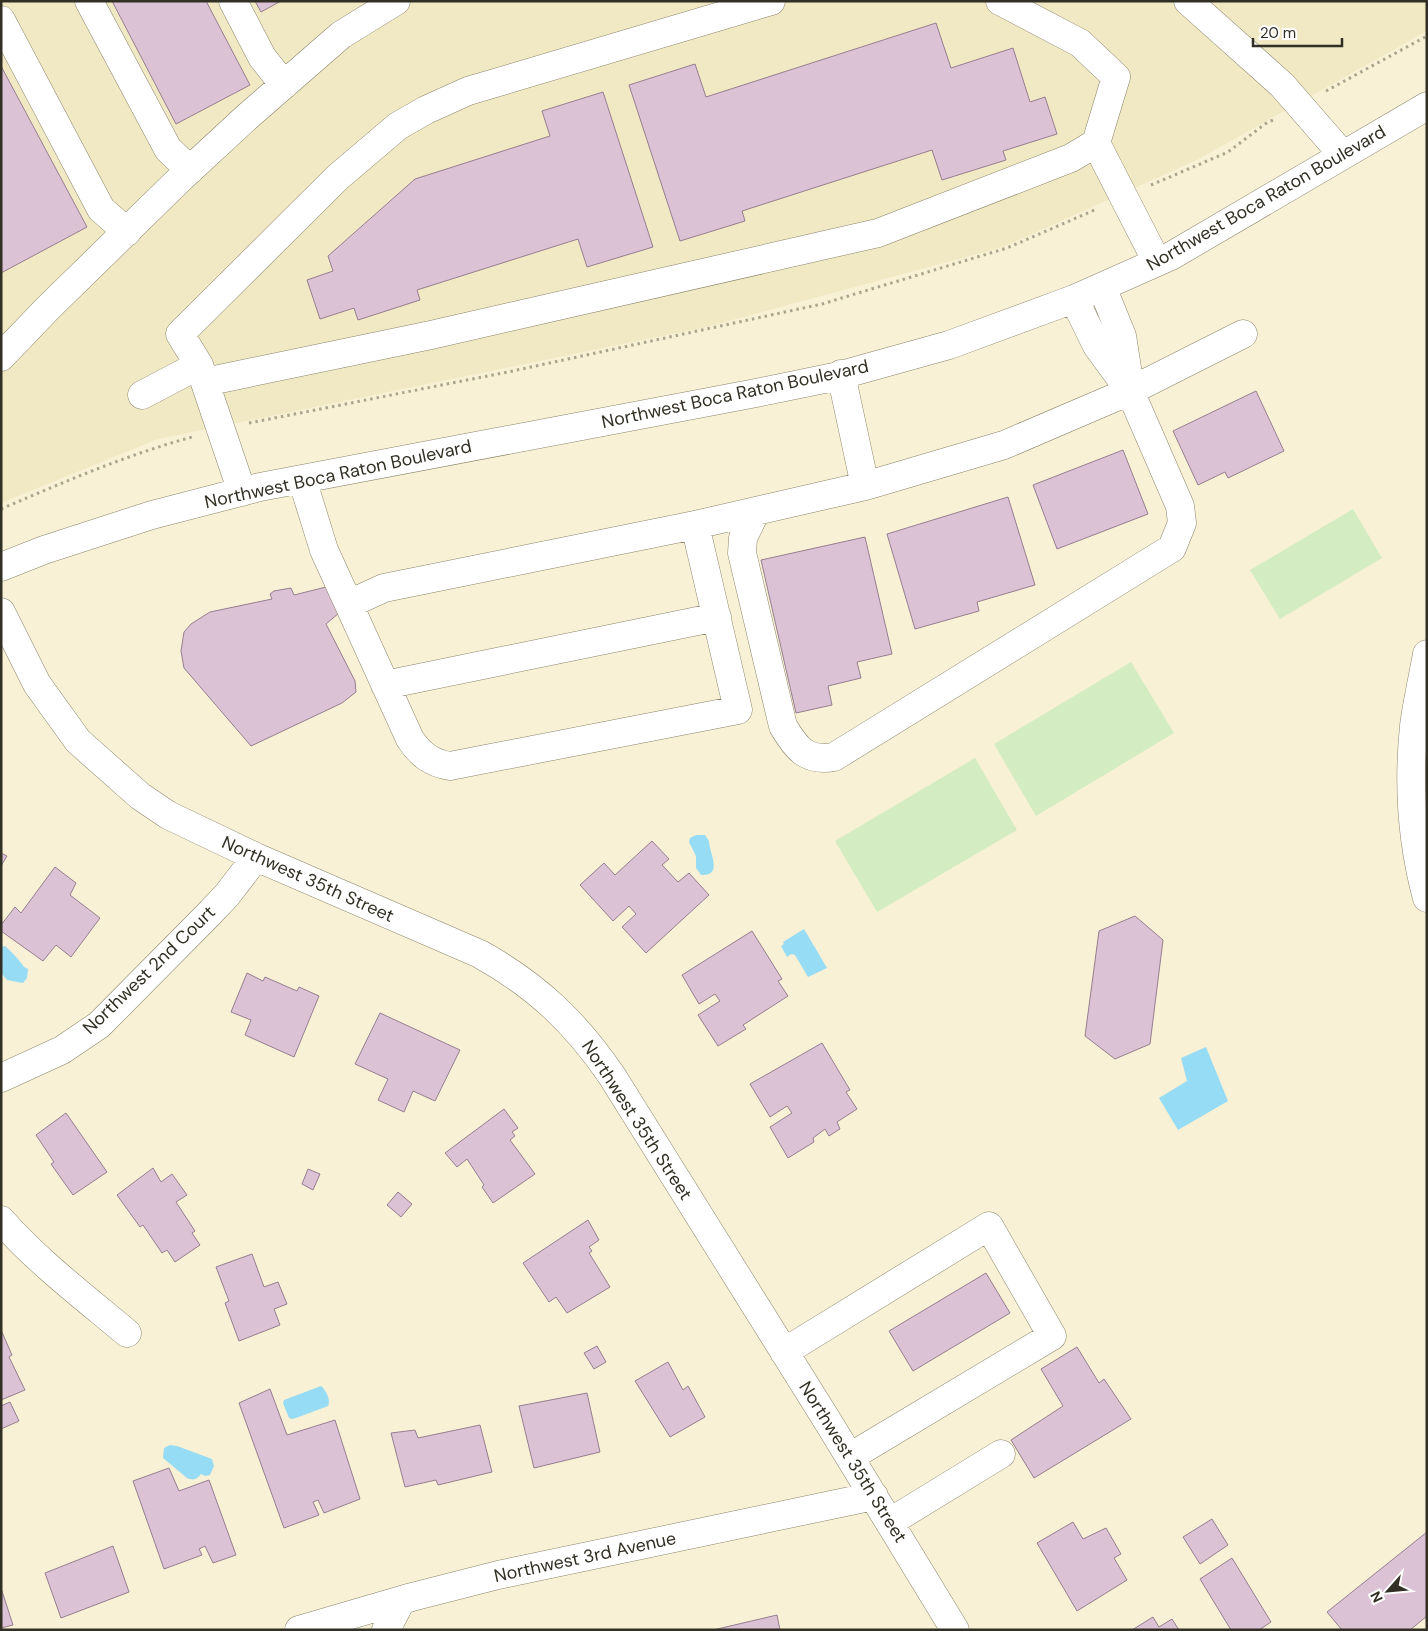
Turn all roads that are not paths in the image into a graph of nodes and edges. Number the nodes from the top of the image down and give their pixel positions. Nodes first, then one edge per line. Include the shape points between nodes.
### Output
1 (89, 1) edge
2 (233, 1) edge
3 (771, 1) edge
4 (1000, 1) edge
5 (1188, 1) edge
6 (380, 5) edge
7 (1, 20) edge
8 (284, 85) junction
9 (1427, 106) edge
10 (1096, 143) junction
11 (1344, 155) junction
12 (190, 170) junction
13 (127, 232) junction
14 (1157, 262) junction
15 (1102, 287) junction
16 (1074, 299) junction
17 (1242, 334) dead end
18 (5, 346) edge
19 (202, 373) junction
20 (841, 374) junction
21 (1130, 391) junction
22 (142, 395) dead end
23 (302, 479) junction
24 (865, 486) junction
25 (242, 492) junction
26 (756, 510) junction
27 (695, 525) junction
28 (1, 567) edge
29 (348, 604) junction
30 (1, 612) edge
31 (717, 617) junction
32 (1427, 654) edge
33 (386, 685) junction
34 (256, 858) junction
35 (1427, 898) edge
36 (1, 1078) edge
37 (1, 1220) edge
38 (128, 1332) dead end
39 (784, 1352) junction
40 (1001, 1454) dead end
41 (850, 1457) junction
42 (874, 1496) junction
43 (890, 1522) junction
44 (400, 1600) junction
45 (299, 1630) edge
46 (386, 1630) edge
47 (955, 1630) edge

1 - 12 street via 168,149
2 - 8 street via 262,57
3 - 19 street via 468,91 398,126 338,177 180,334
4 - 10 street via 1080,43 1116,77
5 - 11 street via 1282,85
6 - 8 street
7 - 13 street via 102,209
8 - 12 street
9 - 11 street, Northwest Boca Raton Boulevard
10 - 14 street
10 - 19 street via 1071,158 878,233 431,335
11 - 14 street, Northwest Boca Raton Boulevard
12 - 13 street
13 - 18 street
14 - 15 street, Northwest Boca Raton Boulevard
15 - 16 street, Northwest Boca Raton Boulevard
15 - 21 street via 1122,336
16 - 20 street, Northwest Boca Raton Boulevard via 949,345
16 - 21 street via 1097,346
17 - 21 street
19 - 22 street
19 - 25 street
20 - 23 street, Northwest Boca Raton Boulevard via 737,397
20 - 24 street
21 - 24 street via 1004,445
21 - 26 street via 1180,506 1182,523 1172,548 834,757 820,759 804,752 793,743 783,726 742,553 743,538
23 - 25 street, Northwest Boca Raton Boulevard
23 - 29 street via 324,550
24 - 26 street
25 - 28 street, Northwest Boca Raton Boulevard via 152,515
26 - 27 street
27 - 29 street via 384,588
27 - 31 street
29 - 33 street
30 - 34 street, Northwest 35th Street via 36,684 78,741 140,796 168,814
31 - 33 street
31 - 33 street via 738,710 450,766 438,764 418,750
32 - 35 street via 1414,726 1411,783 1415,840
34 - 36 street, Northwest 2nd Court via 207,916 99,1025 62,1050
34 - 39 street, Northwest 35th Street via 480,954 506,969 554,1006 580,1033 612,1076
37 - 38 street via 22,1244
39 - 41 street, Northwest 35th Street
39 - 41 street via 988,1226 1052,1336
40 - 43 street
41 - 42 street, Northwest 35th Street
42 - 43 street, Northwest 35th Street
42 - 44 street, Northwest 3rd Avenue via 562,1560
43 - 47 street, Northwest 35th Street
44 - 45 street, Northwest 3rd Avenue
44 - 46 street

